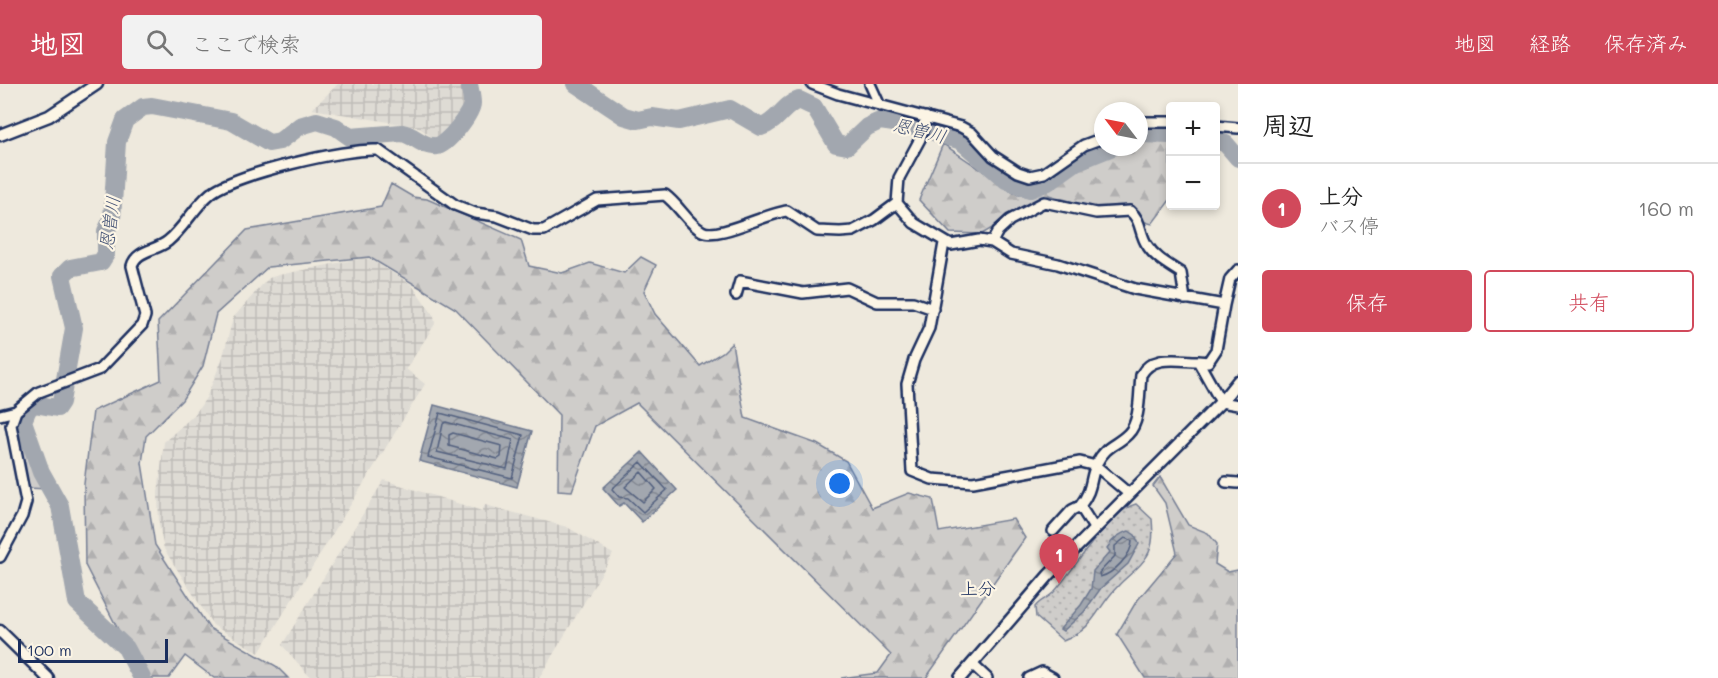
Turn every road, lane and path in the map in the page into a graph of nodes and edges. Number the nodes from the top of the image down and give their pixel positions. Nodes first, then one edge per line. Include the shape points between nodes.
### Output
1 (97, 84) edge
2 (812, 84) edge
3 (870, 84) edge
4 (880, 106) junction
5 (926, 120) junction
6 (1148, 122) edge
7 (1166, 122) edge
8 (1220, 126) edge
9 (1238, 128) edge
10 (0, 135) edge
11 (1094, 141) edge
12 (897, 203) junction
13 (992, 242) junction
14 (944, 243) junction
15 (1238, 270) edge
16 (735, 296) dead end
17 (1185, 299) junction
18 (1224, 305) junction
19 (933, 309) junction
20 (1198, 362) junction
21 (1238, 381) edge
22 (1221, 402) junction
23 (1238, 405) edge
24 (16, 411) junction
25 (0, 415) edge
26 (1095, 466) junction
27 (1226, 482) dead end
28 (1238, 483) edge
29 (1128, 493) junction
30 (1080, 506) junction
31 (1094, 528) junction
32 (1053, 531) dead end
33 (0, 557) edge
34 (0, 631) edge
35 (972, 664) junction
36 (48, 678) edge
37 (960, 678) edge
38 (987, 678) edge
39 (1029, 678) edge
40 (1053, 678) edge

1 - 10 street via 49,116
2 - 4 street
3 - 4 street
4 - 5 street
5 - 11 street via 966,130 993,156 1030,176 1044,173
5 - 12 street via 899,178
6 - 7 street
8 - 9 street
12 - 14 street via 914,223
12 - 24 street via 853,231 817,231 788,211 715,234 699,230 665,195 608,199 597,200 544,230 533,230 455,205 378,150 327,155 266,170 215,190 173,237 134,259 132,266 145,316 142,325 100,369 36,393
13 - 14 street
13 - 17 street via 1011,254
13 - 17 street via 1011,220 1044,202 1096,213 1130,211 1138,218 1145,243 1154,254 1181,273
14 - 19 street
15 - 18 street via 1230,279
16 - 19 street via 740,281 802,293 847,288 877,302 913,302
17 - 18 street
18 - 20 street via 1216,350 1208,362
19 - 26 street via 907,384 912,471 932,479 973,482 1080,462
20 - 22 street
20 - 26 street via 1161,360 1145,368 1134,425 1127,435 1113,442
21 - 22 street
22 - 23 street
22 - 29 street
24 - 25 street
24 - 33 street via 11,426 26,502
26 - 29 street
26 - 30 street via 1093,483
27 - 28 street
29 - 31 street
30 - 31 street
30 - 32 street
31 - 35 street
34 - 36 street
35 - 37 street
35 - 38 street
39 - 40 street via 1042,672

